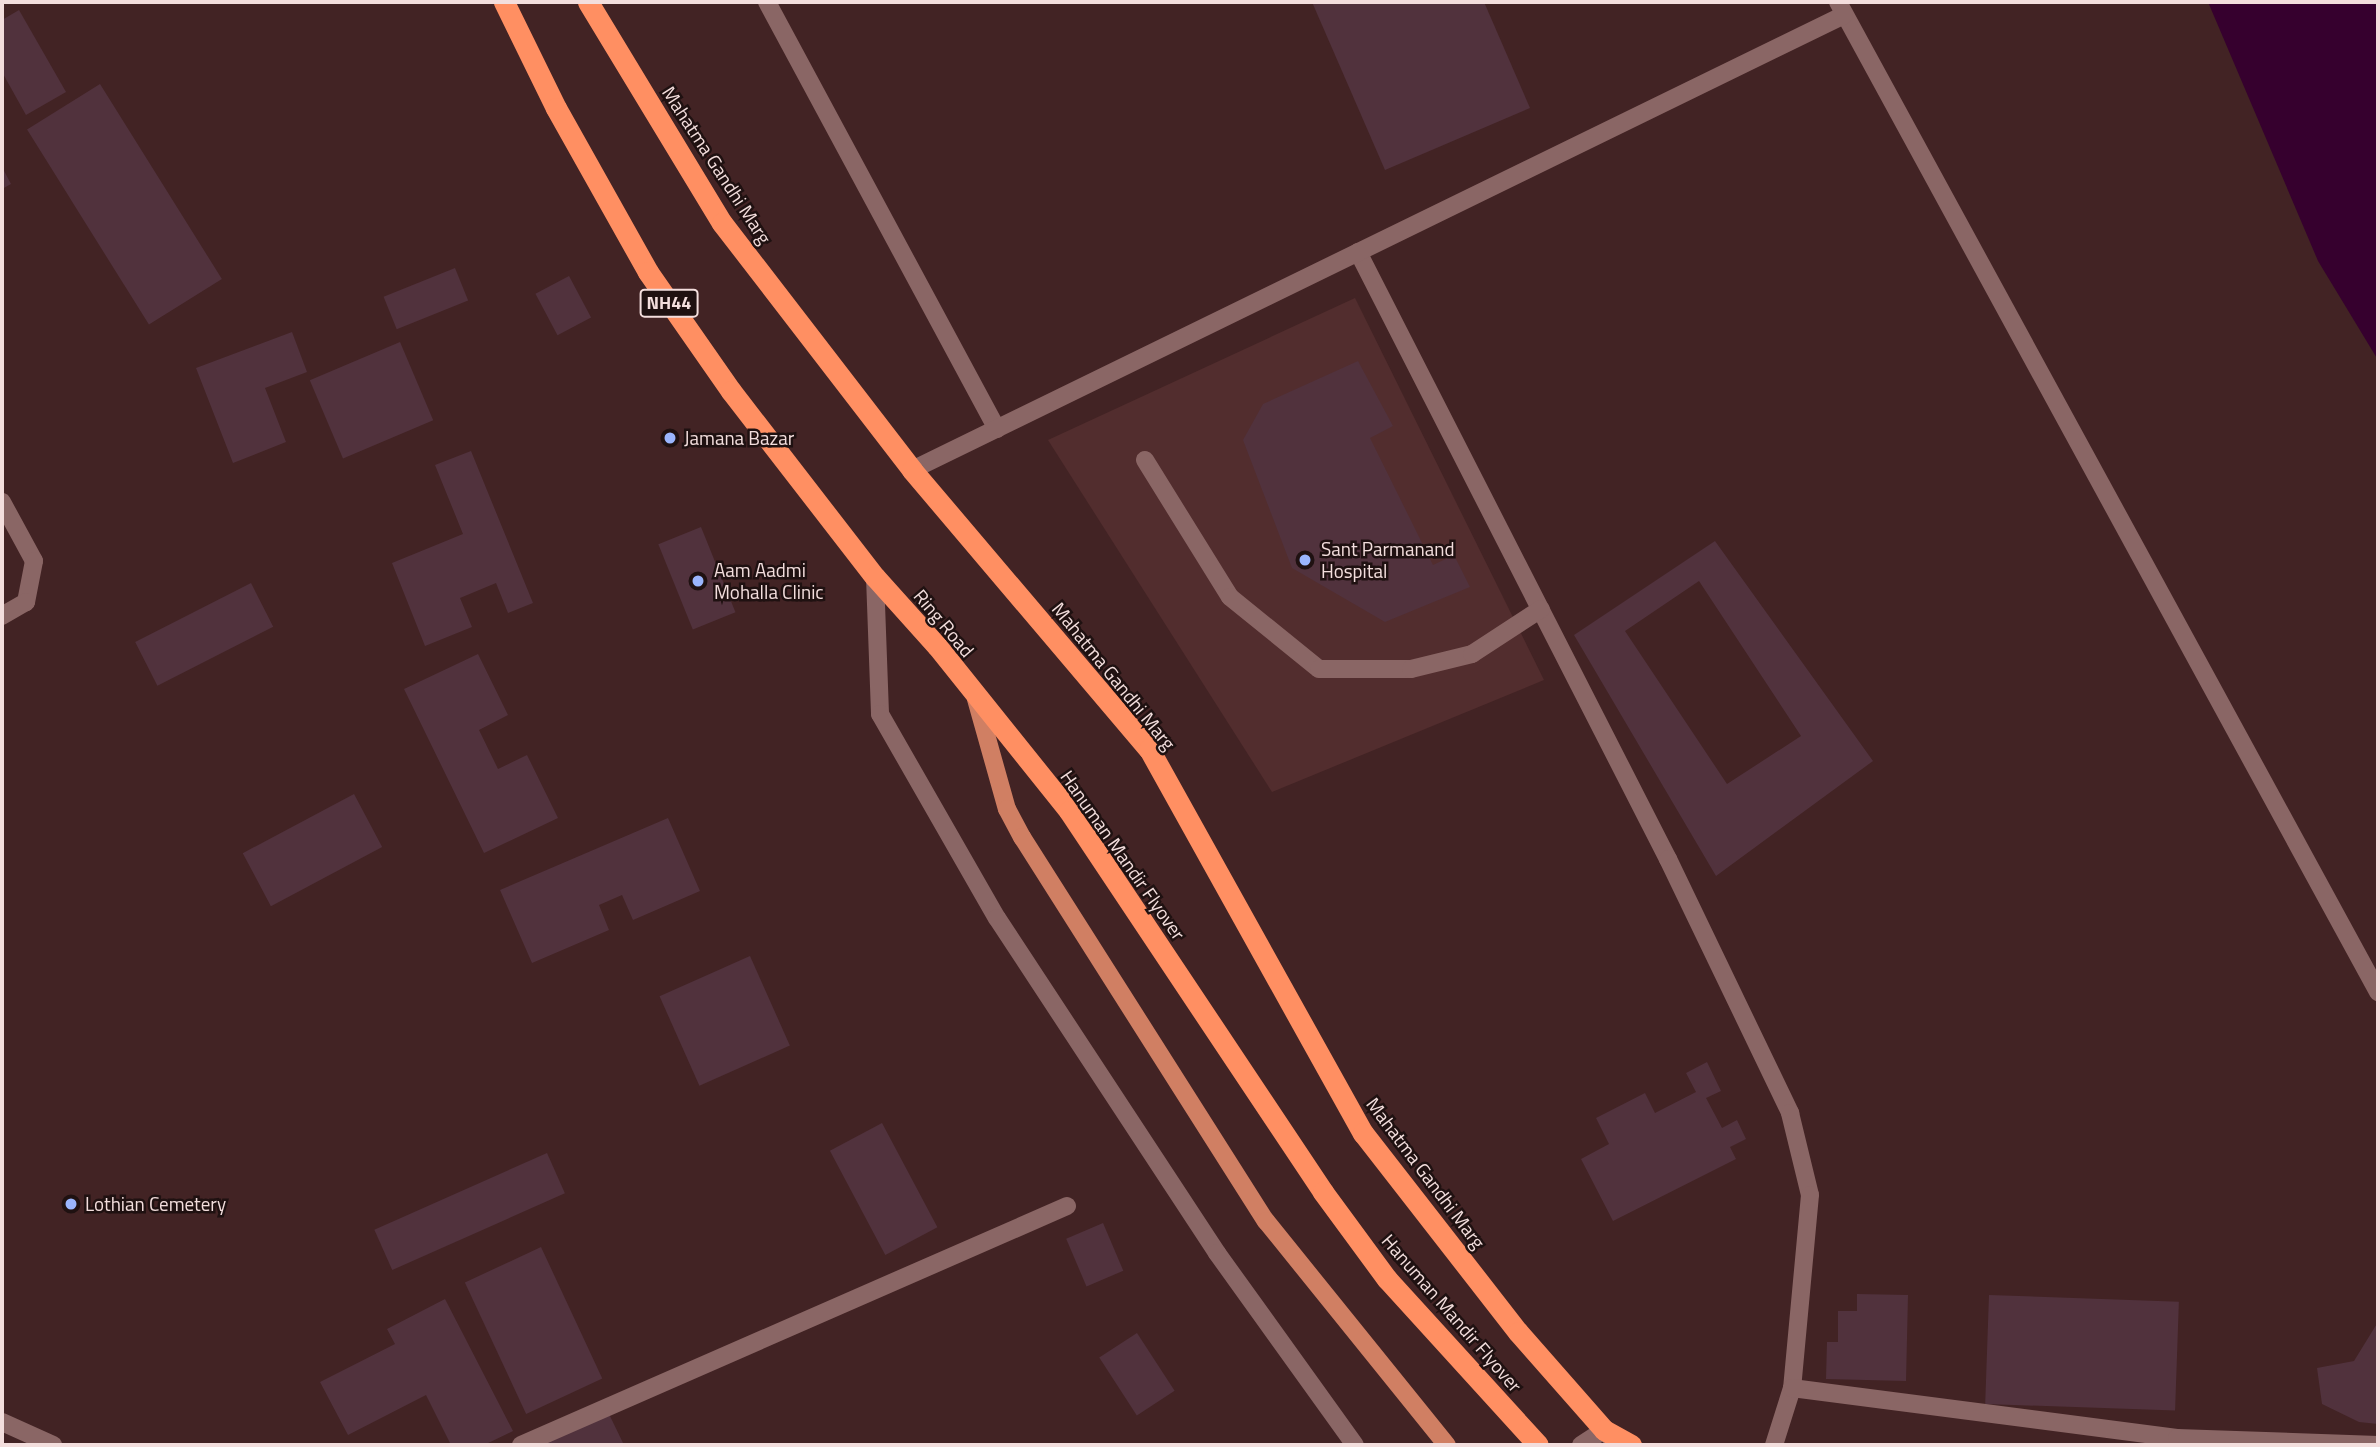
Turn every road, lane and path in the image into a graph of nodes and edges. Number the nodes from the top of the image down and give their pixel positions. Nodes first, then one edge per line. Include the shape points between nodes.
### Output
1 (504, 2) edge
2 (588, 2) edge
3 (767, 2) edge
4 (1841, 9) edge
5 (1358, 252) junction
6 (997, 429) junction
7 (1145, 460) dead end
8 (912, 470) junction
9 (2, 502) edge
10 (875, 577) junction
11 (1541, 609) junction
12 (2, 616) edge
13 (976, 699) junction
14 (2378, 992) edge
15 (1067, 1206) dead end
16 (1792, 1388) junction
17 (2, 1422) edge
18 (1611, 1438) edge
19 (53, 1445) edge
20 (521, 1445) edge
21 (1355, 1445) edge
22 (1447, 1445) edge
23 (1538, 1445) edge
24 (1581, 1445) edge
25 (1631, 1445) edge
26 (1774, 1445) edge
27 (2378, 1445) edge

1 - 10 highway, NH44 via 556,108 648,272 730,391
2 - 8 highway, Mahatma Gandhi Marg via 722,223
3 - 6 street
4 - 5 street
4 - 14 street
5 - 6 street
5 - 11 street
6 - 8 street
7 - 11 street via 1230,597 1320,669 1411,668 1472,654
8 - 18 highway, Mahatma Gandhi Marg via 1149,749 1363,1133 1518,1332
9 - 12 street via 34,561 26,602
10 - 13 highway, Ring Road via 937,646
10 - 21 street via 880,714 997,918 1217,1253
11 - 16 street via 1790,1113 1810,1195
13 - 22 main road via 1007,809 1022,837 1266,1222
13 - 23 highway, Hanuman Mandir Flyover via 1069,811 1323,1192 1387,1279
15 - 20 street
16 - 26 street
16 - 27 street via 2178,1438
17 - 19 street
18 - 24 street
18 - 25 highway

